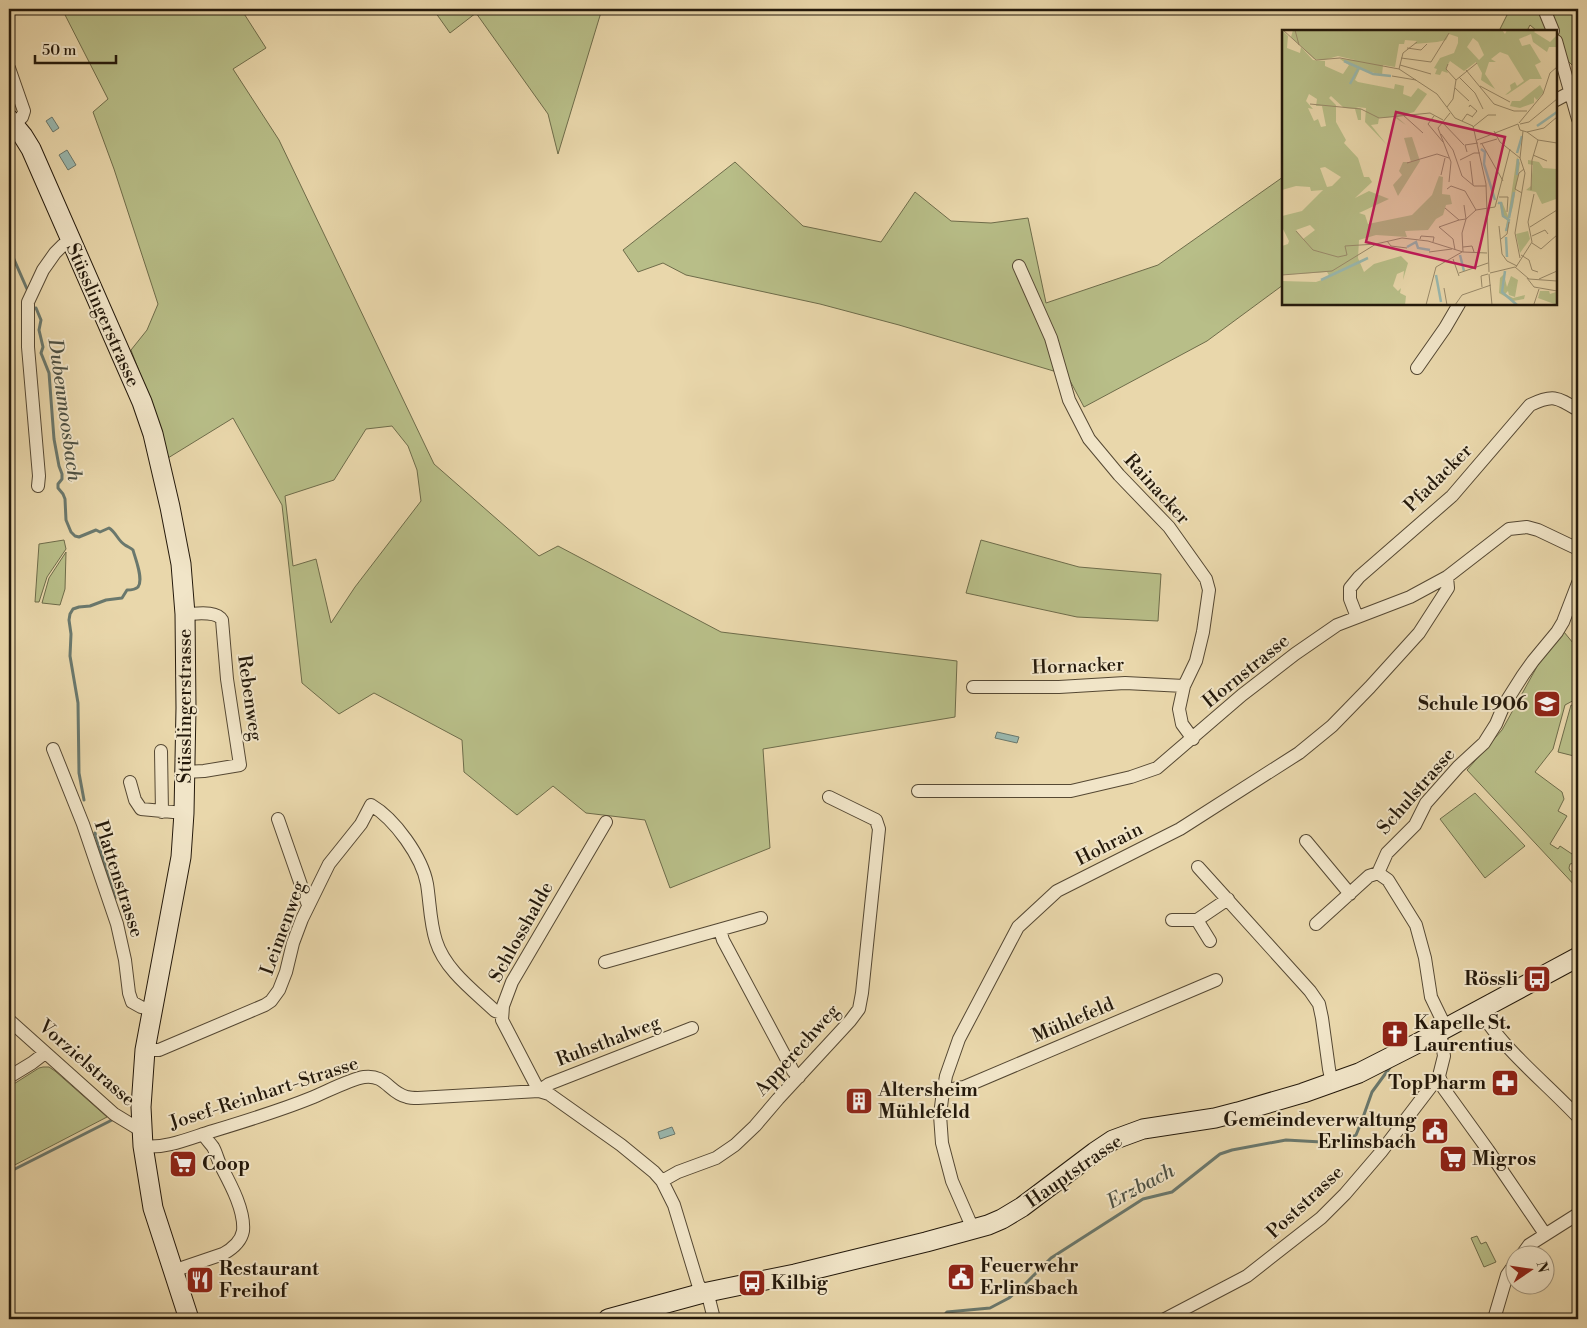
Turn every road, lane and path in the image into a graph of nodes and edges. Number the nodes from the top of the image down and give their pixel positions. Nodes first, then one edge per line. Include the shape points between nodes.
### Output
1 (1544, 9) edge
2 (1553, 30) edge
3 (1557, 44) edge
4 (9, 68) edge
5 (1571, 92) junction
6 (1557, 99) edge
7 (1578, 119) edge
8 (12, 122) edge
9 (71, 242) junction
10 (1019, 266) dead end
11 (1458, 305) edge
12 (1417, 368) dead end
13 (1578, 410) edge
14 (38, 486) dead end
15 (1578, 549) edge
16 (1447, 578) junction
17 (1578, 583) edge
18 (185, 614) junction
19 (1357, 617) junction
20 (1184, 686) junction
21 (973, 687) dead end
22 (1193, 739) junction
23 (53, 749) dead end
24 (161, 751) dead end
25 (185, 772) junction
26 (130, 782) dead end
27 (918, 791) dead end
28 (829, 797) dead end
29 (162, 812) junction
30 (184, 813) junction
31 (278, 818) dead end
32 (606, 822) dead end
33 (1306, 841) dead end
34 (1198, 867) dead end
35 (1378, 874) junction
36 (1350, 894) junction
37 (1228, 900) junction
38 (308, 905) junction
39 (761, 918) dead end
40 (1172, 920) dead end
41 (1198, 920) junction
42 (1316, 924) dead end
43 (720, 930) junction
44 (1210, 941) dead end
45 (1578, 957) edge
46 (605, 962) dead end
47 (1216, 980) dead end
48 (153, 1010) junction
49 (1479, 1010) junction
50 (502, 1013) junction
51 (9, 1020) edge
52 (692, 1028) dead end
53 (1443, 1029) junction
54 (145, 1050) junction
55 (45, 1053) junction
56 (1439, 1076) junction
57 (799, 1077) junction
58 (9, 1078) edge
59 (1332, 1083) junction
60 (944, 1088) junction
61 (540, 1091) junction
62 (1578, 1117) edge
63 (203, 1134) junction
64 (142, 1139) junction
65 (662, 1181) junction
66 (1578, 1214) edge
67 (973, 1230) junction
68 (1545, 1234) junction
69 (1528, 1246) edge
70 (173, 1271) junction
71 (1504, 1285) edge
72 (703, 1293) junction
73 (188, 1319) edge
74 (608, 1319) edge
75 (714, 1319) edge
76 (1165, 1319) edge
77 (1494, 1319) edge

1 - 2 street
3 - 5 street
4 - 8 street via 24,111 22,117
5 - 6 street
5 - 7 street
8 - 9 street, Stüsslingerstrasse via 31,149
9 - 14 street via 55,253 28,302
9 - 18 street, Stüsslingerstrasse via 129,370 153,434 179,553
10 - 20 street, Rainacker via 1051,338 1069,400 1089,440 1168,527 1206,579 1209,590 1203,632 1196,662
11 - 12 street
13 - 19 street, Pfadacker via 1556,398 1544,398 1530,405 1452,496 1350,588 1350,599
15 - 16 street, Hornstrasse via 1538,530 1527,527 1509,529
16 - 19 street, Hornstrasse via 1410,597
16 - 60 street, Hohrain via 1448,588 1419,632 1370,687 1299,753 1180,829 1057,891 1018,927 959,1039
17 - 35 street, Schulstrasse via 1563,622 1523,675 1484,743 1426,802 1415,825 1387,852
18 - 25 street, Stüsslingerstrasse
18 - 25 street, Rebenweg via 215,614 222,620 240,765
19 - 22 street, Hornstrasse via 1337,625 1295,654
20 - 21 street, Hornacker via 1125,683
20 - 22 street, Rainacker via 1179,709 1182,724
22 - 27 street, Hornstrasse via 1157,768 1071,791
23 - 48 street, Plattenstrasse via 117,924 132,1002
24 - 29 street
25 - 30 street, Stüsslingerstrasse
26 - 29 street via 135,800 142,809
28 - 57 street, Apperechweg via 876,820 879,829 862,993 859,1009
29 - 30 street
30 - 48 street, Stüsslingerstrasse via 181,857
31 - 38 street
32 - 50 street, Schlosshalde via 512,982
33 - 36 street
34 - 37 street
35 - 36 street via 1370,876
35 - 53 street via 1388,880 1416,925 1431,998
36 - 42 street
37 - 41 street
37 - 59 street via 1319,1004
38 - 50 street, Leimenweg via 328,864 361,824 371,804 381,811 417,856 427,884 436,941 444,957 494,1011
38 - 54 street, Leimenweg via 282,984 271,1001 159,1050
39 - 43 street
40 - 41 street
41 - 44 street
43 - 46 street
43 - 57 street
45 - 49 street, Hauptstrasse
47 - 60 street, Mühlefeld via 964,1087
48 - 54 street, Stüsslingerstrasse
49 - 53 street, Hauptstrasse
49 - 62 street via 1503,1042
50 - 61 street, Schlosshalde via 502,1020
51 - 55 street, Vorzielstrasse
52 - 61 street, Ruhsthalweg via 549,1084
53 - 56 street via 1444,1056
53 - 59 street, Hauptstrasse via 1359,1073
54 - 64 street, Stüsslingerstrasse
55 - 58 street
55 - 64 street, Vorzielstrasse via 114,1114 135,1128
56 - 68 street via 1444,1089
56 - 76 street, Poststrasse via 1381,1152 1321,1218 1247,1276
57 - 65 street, Apperechweg via 730,1149
59 - 67 street, Hauptstrasse via 1215,1118 1152,1127 1128,1134 1105,1144 1022,1207
60 - 67 street, Hohrain via 940,1115 942,1143 952,1181
61 - 63 street, Josef-Reinhart-Strasse via 418,1098 402,1095 380,1078 362,1078 292,1106
61 - 65 street via 621,1145
63 - 64 street, Josef-Reinhart-Strasse via 154,1147
63 - 70 street via 236,1197 242,1234 231,1250
64 - 70 street, Stüsslingerstrasse via 153,1208
65 - 72 street via 674,1205
66 - 68 street
67 - 72 street, Hauptstrasse
68 - 69 street
70 - 73 street, Stüsslingerstrasse
71 - 77 street
72 - 74 street, Hauptstrasse
72 - 75 street

